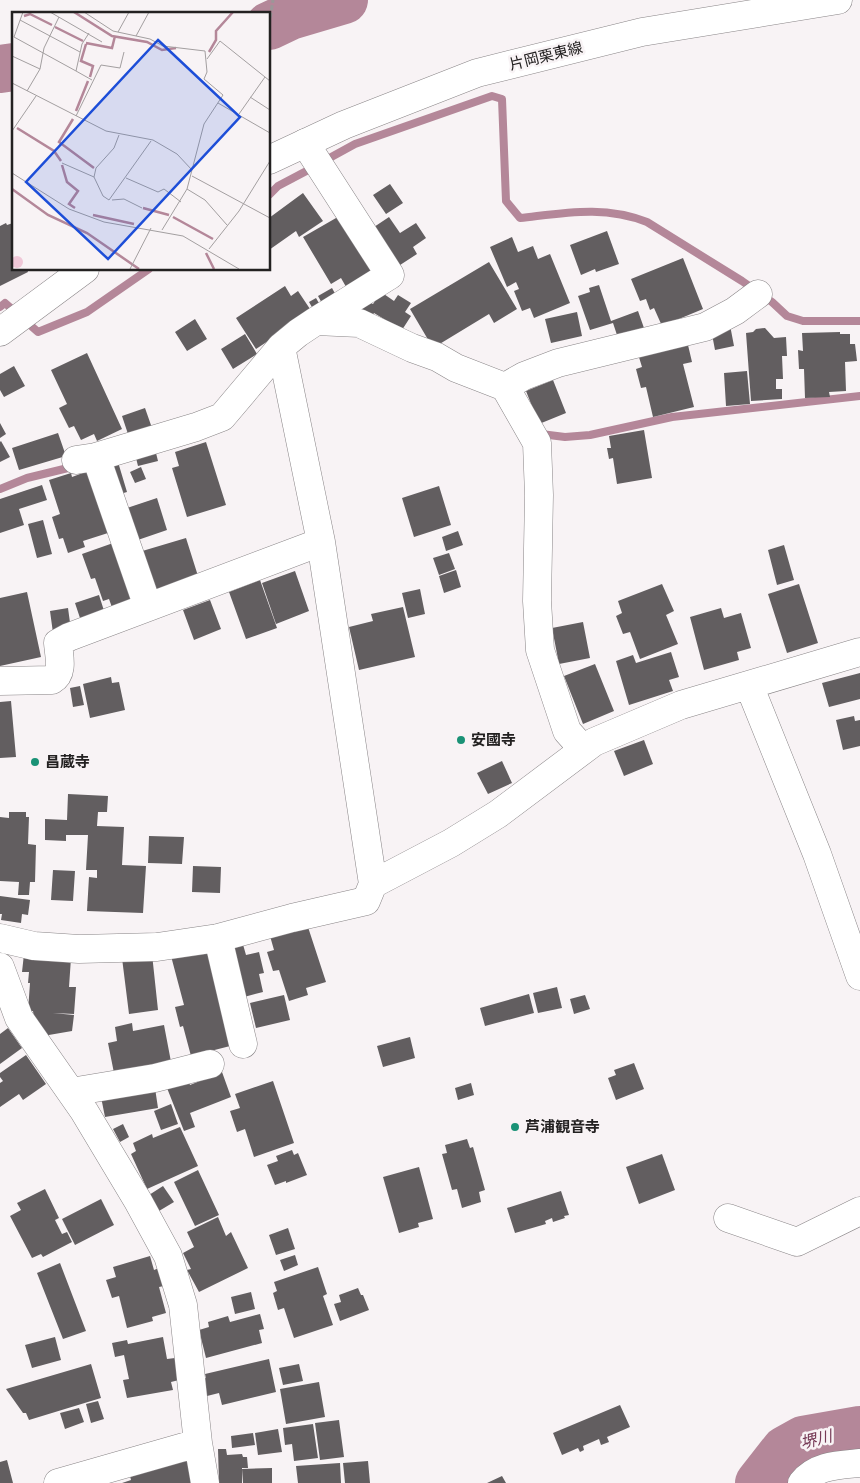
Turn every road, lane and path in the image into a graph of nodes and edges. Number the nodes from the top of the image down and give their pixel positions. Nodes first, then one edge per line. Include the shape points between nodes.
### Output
1 (273, 0) edge
2 (838, 0) edge
3 (270, 19) edge
4 (304, 143) junction
5 (270, 160) edge
6 (84, 270) edge
7 (758, 294) dead end
8 (316, 321) junction
9 (0, 332) edge
10 (281, 347) junction
11 (505, 387) junction
12 (321, 542) junction
13 (148, 608) junction
14 (860, 652) edge
15 (0, 681) edge
16 (749, 685) junction
17 (583, 749) junction
18 (373, 884) junction
19 (0, 938) edge
20 (218, 938) junction
21 (0, 967) edge
22 (860, 976) edge
23 (243, 1044) dead end
24 (210, 1064) dead end
25 (71, 1092) junction
26 (860, 1211) edge
27 (728, 1218) dead end
28 (198, 1444) junction
29 (860, 1463) edge
30 (58, 1483) edge
31 (205, 1483) edge
32 (802, 1483) edge

1 - 3 path
2 - 4 street, 片岡栗東線 via 642,32 478,73
4 - 5 street, 片岡栗東線
4 - 8 street via 390,275
6 - 9 street
7 - 11 street via 705,327 558,363
8 - 10 street
8 - 11 street via 359,323
10 - 12 street
10 - 13 street via 222,417 86,458
11 - 17 street via 537,443 540,650 567,731
12 - 13 street
12 - 18 street
13 - 15 street via 58,643 60,671 52,680
14 - 16 street
16 - 17 street via 681,705
16 - 22 street via 817,854
17 - 18 street via 498,814
18 - 20 street via 366,901
19 - 20 street via 34,946 79,949 157,947
20 - 23 street
21 - 25 street via 19,1018
24 - 25 street via 155,1078
25 - 28 street via 168,1256 183,1305
26 - 27 street via 797,1242
28 - 30 street
28 - 31 street
29 - 32 street via 826,1467 806,1477

